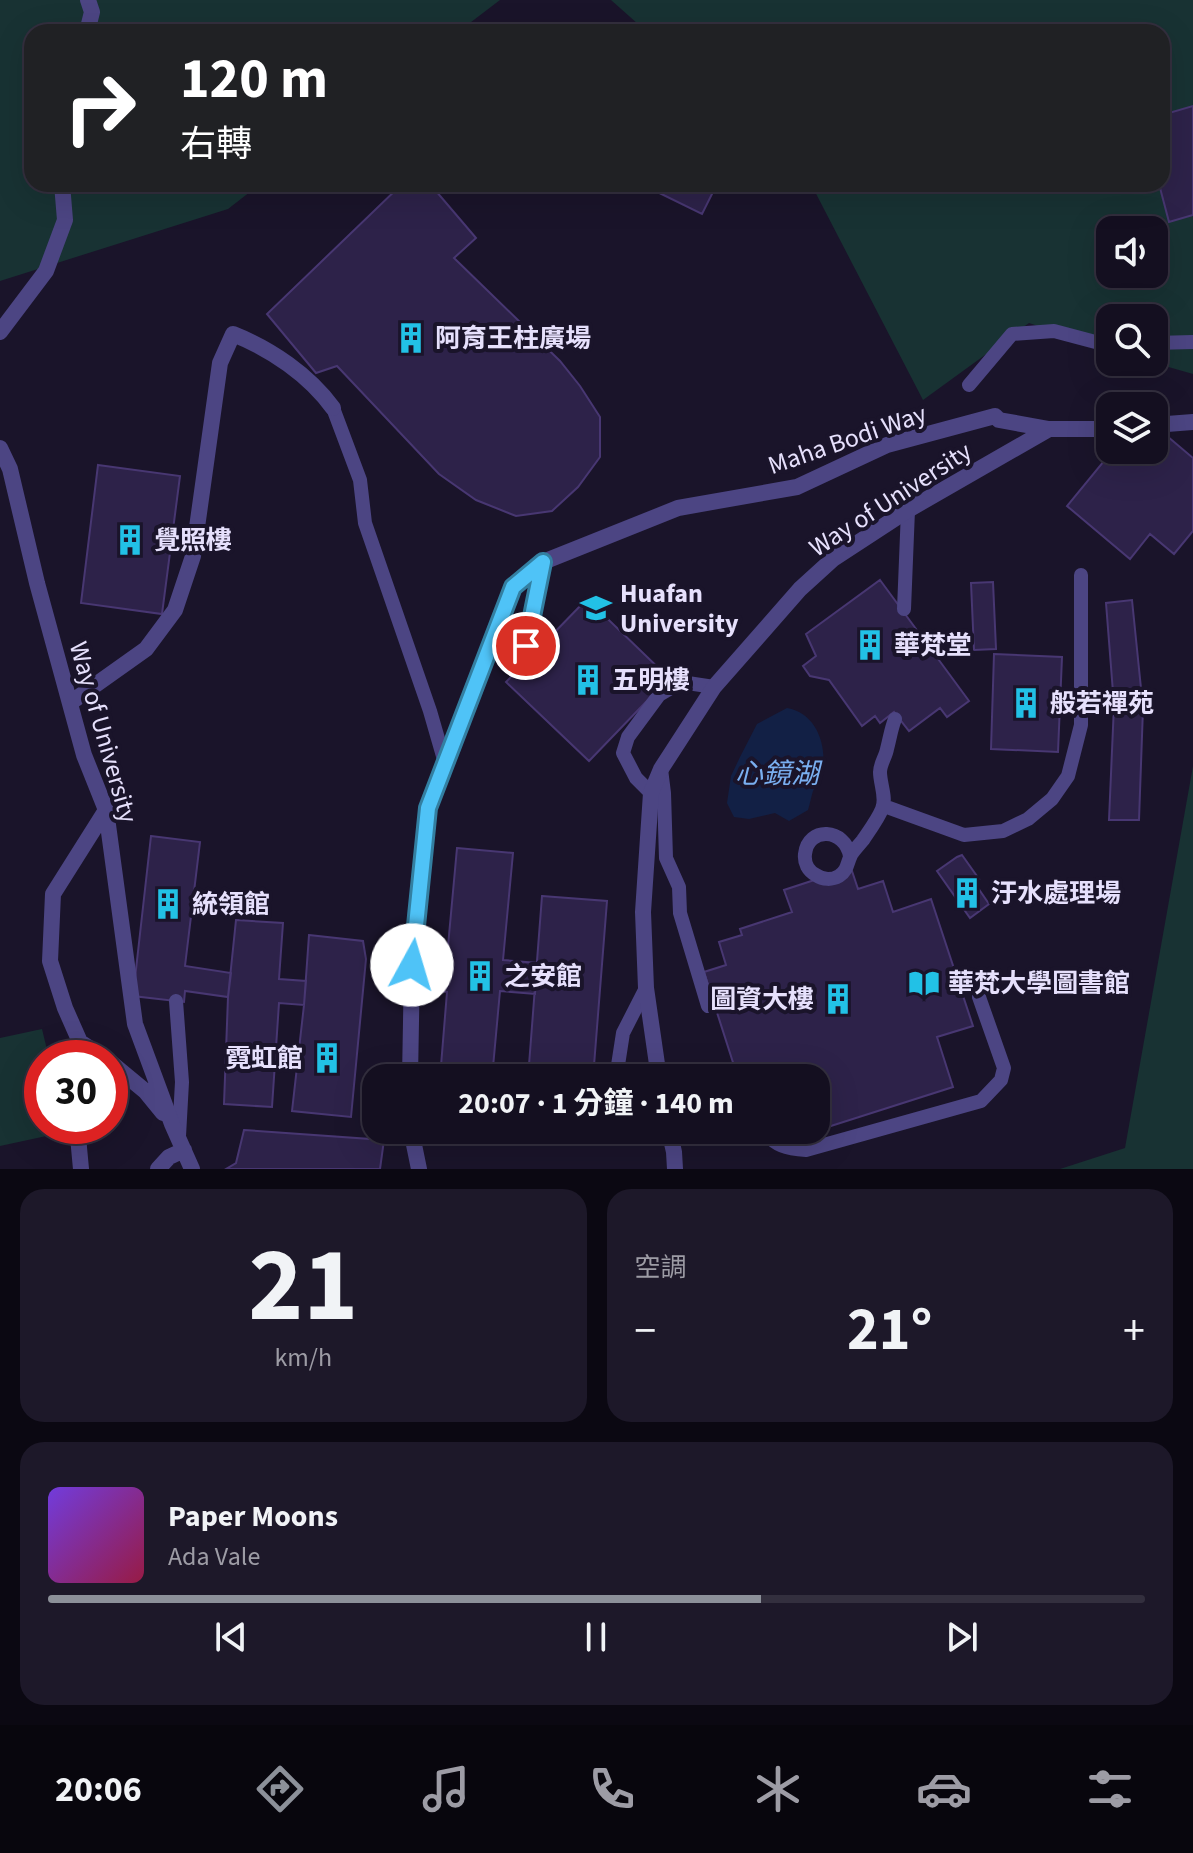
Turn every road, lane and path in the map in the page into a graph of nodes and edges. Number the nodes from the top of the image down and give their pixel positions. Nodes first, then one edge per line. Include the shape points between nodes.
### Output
1 (88, 0) edge
2 (89, 24) edge
3 (63, 192) edge
4 (0, 332) edge
5 (1096, 342) edge
6 (1193, 342) edge
7 (1168, 343) edge
8 (969, 385) dead end
9 (333, 408) joint
10 (1193, 422) edge
11 (1168, 424) edge
12 (1049, 429) junction
13 (1096, 429) edge
14 (0, 448) edge
15 (908, 510) junction
16 (543, 562) junction
17 (1081, 575) dead end
18 (904, 609) dead end
19 (526, 646) dead end
20 (714, 687) junction
21 (70, 703) junction
22 (895, 719) dead end
23 (445, 763) junction
24 (661, 769) junction
25 (651, 793) junction
26 (884, 806) junction
27 (106, 810) junction
28 (850, 856) dead end
29 (646, 988) junction
30 (979, 997) dead end
31 (176, 1001) dead end
32 (708, 1006) dead end
33 (76, 1040) edge
34 (410, 1064) edge
35 (618, 1064) edge
36 (657, 1064) edge
37 (128, 1077) edge
38 (178, 1137) junction
39 (830, 1143) edge
40 (79, 1144) edge
41 (414, 1144) edge
42 (777, 1144) edge
43 (827, 1144) edge
44 (674, 1161) edge
45 (81, 1169) edge
46 (158, 1169) edge
47 (192, 1169) edge
48 (419, 1169) edge
49 (682, 1169) edge

1 - 2 street
3 - 4 street via 65,220 46,271
5 - 8 lane via 1054,331 1012,334
6 - 7 lane
9 - 21 street via 291,366 233,334 220,363 193,556 175,610 146,649
9 - 23 lane via 360,480 365,523
10 - 11 street
12 - 13 street, Way of University
12 - 15 street, Way of University
12 - 16 street, Maha Bodi Way via 995,416 887,445 797,487 678,508
14 - 21 street, Way of University via 10,469
15 - 18 lane
15 - 20 street, Way of University via 833,559 800,589
16 - 19 lane
16 - 23 street, Maha Bodi Way via 513,587
17 - 26 lane via 1081,725 1068,776 1052,799 1003,831 964,835
20 - 24 street, Way of University
20 - 25 lane via 681,682 659,695 628,737 623,753
21 - 27 street, Way of University
22 - 26 lane via 880,771
23 - 34 street, Maha Bodi Way via 428,808 412,965
24 - 25 street, Way of University
24 - 32 lane via 666,858 679,887 680,913
25 - 29 street, Way of University via 643,912
26 - 28 lane
27 - 33 street via 53,894 50,961
27 - 38 street, Way of University via 135,1024
29 - 35 lane via 623,1033
29 - 36 street, Way of University
30 - 39 lane via 1004,1068 1001,1080 981,1101
31 - 38 lane via 182,1082
37 - 38 street via 145,1091
38 - 46 street
38 - 47 street, Way of University
40 - 45 street
41 - 48 street
42 - 43 lane via 806,1150
44 - 49 street

